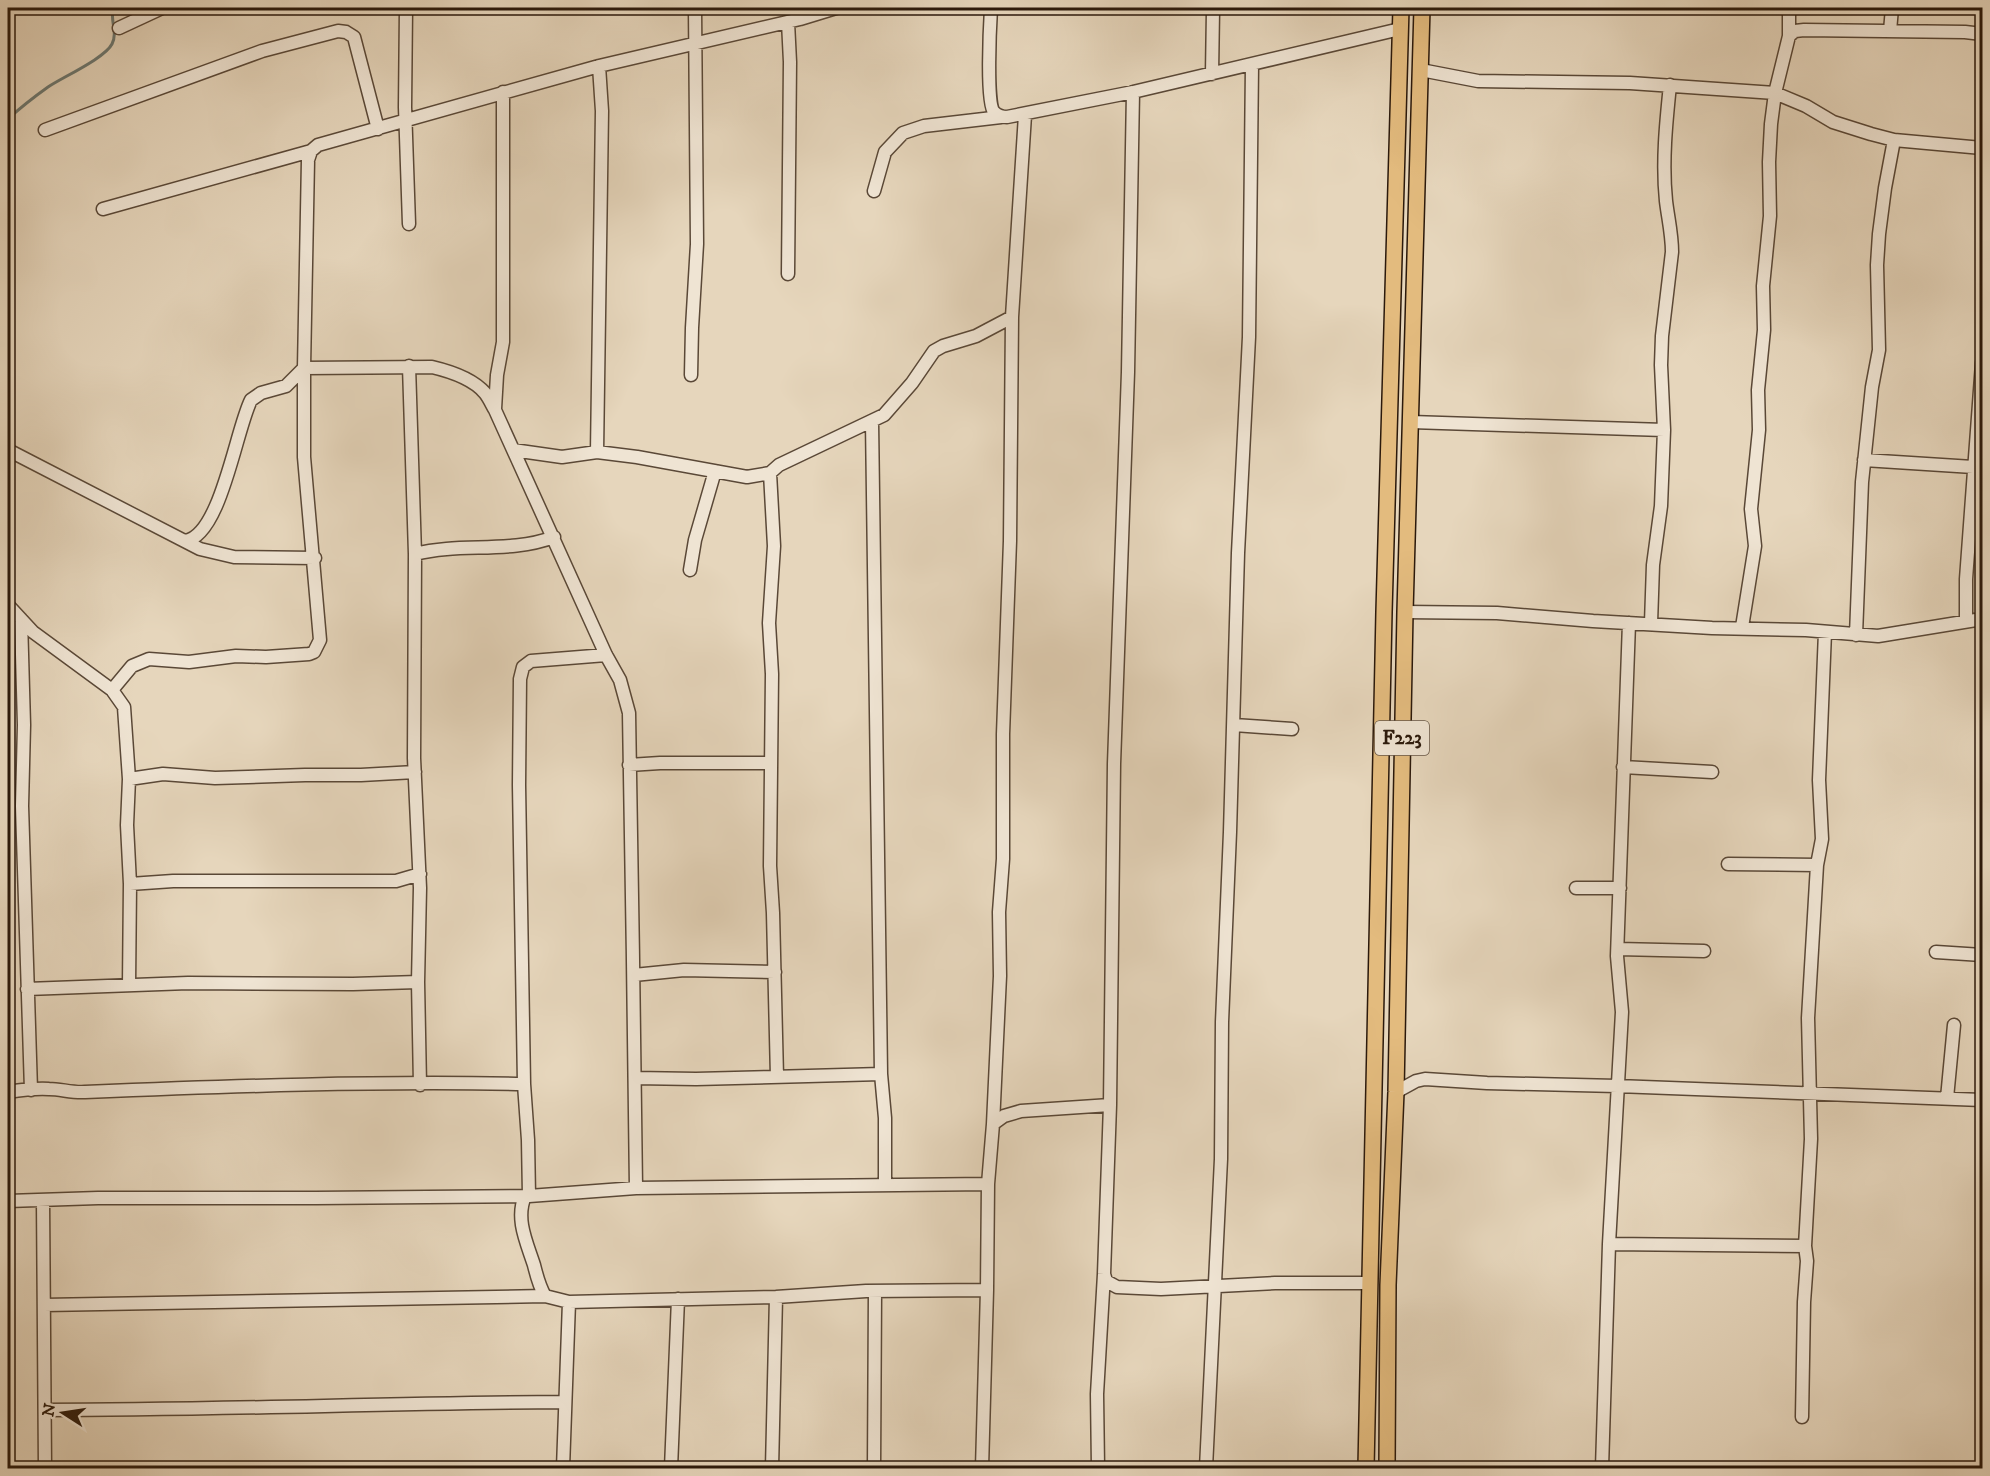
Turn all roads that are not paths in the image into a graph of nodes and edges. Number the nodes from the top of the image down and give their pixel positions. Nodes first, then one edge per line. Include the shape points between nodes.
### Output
1 (162, 8) edge
2 (406, 8) edge
3 (695, 8) edge
4 (836, 8) edge
5 (991, 8) edge
6 (1401, 8) edge
7 (1422, 8) edge
8 (1789, 8) edge
9 (1892, 8) edge
10 (1213, 10) dead end
11 (788, 22) junction
12 (119, 28) dead end
13 (1400, 29) junction
14 (1890, 31) junction
15 (1983, 34) edge
16 (1789, 36) junction
17 (695, 44) junction
18 (1252, 65) junction
19 (599, 66) junction
20 (1421, 70) junction
21 (1212, 74) junction
22 (1670, 85) junction
23 (503, 92) junction
24 (1133, 92) junction
25 (1775, 93) junction
26 (1025, 115) junction
27 (1001, 117) junction
28 (406, 121) junction
29 (378, 129) junction
30 (45, 130) dead end
31 (1894, 140) junction
32 (1983, 148) edge
33 (311, 151) junction
34 (874, 191) dead end
35 (103, 208) dead end
36 (409, 224) dead end
37 (788, 274) dead end
38 (1012, 317) junction
39 (1983, 363) edge
40 (409, 366) junction
41 (304, 368) junction
42 (691, 375) dead end
43 (495, 410) junction
44 (872, 421) junction
45 (1411, 422) junction
46 (1664, 430) junction
47 (8, 450) edge
48 (513, 450) junction
49 (597, 452) junction
50 (1864, 460) junction
51 (1973, 467) junction
52 (715, 471) junction
53 (770, 473) junction
54 (554, 537) junction
55 (184, 541) junction
56 (415, 554) junction
57 (315, 558) junction
58 (690, 570) dead end
59 (8, 605) edge
60 (1405, 612) junction
61 (21, 619) junction
62 (1983, 619) edge
63 (1966, 621) junction
64 (1629, 623) junction
65 (1651, 623) junction
66 (1742, 627) junction
67 (1825, 632) junction
68 (1856, 635) junction
69 (606, 655) junction
70 (112, 690) junction
71 (1234, 725) junction
72 (1292, 729) dead end
73 (771, 763) junction
74 (629, 765) junction
75 (1623, 767) junction
76 (415, 772) junction
77 (1712, 772) dead end
78 (129, 779) junction
79 (1728, 864) dead end
80 (1817, 865) junction
81 (420, 874) junction
82 (130, 884) junction
83 (1575, 888) dead end
84 (1620, 888) junction
85 (1618, 949) junction
86 (1377, 951) junction
87 (1704, 951) dead end
88 (1398, 952) junction
89 (1936, 952) dead end
90 (1983, 955) edge
91 (775, 972) junction
92 (634, 975) junction
93 (418, 982) junction
94 (129, 985) junction
95 (27, 988) junction
96 (1954, 1025) dead end
97 (881, 1074) junction
98 (777, 1077) junction
99 (635, 1078) junction
100 (420, 1084) junction
101 (524, 1084) junction
102 (1617, 1086) junction
103 (31, 1090) junction
104 (8, 1092) edge
105 (1396, 1092) junction
106 (1809, 1094) junction
107 (1947, 1098) junction
108 (1983, 1100) edge
109 (1110, 1105) junction
110 (993, 1124) junction
111 (885, 1184) junction
112 (988, 1184) junction
113 (636, 1188) junction
114 (529, 1196) junction
115 (8, 1200) edge
116 (43, 1200) junction
117 (1609, 1244) junction
118 (1805, 1246) junction
119 (1106, 1281) junction
120 (1370, 1283) junction
121 (1215, 1286) junction
122 (987, 1290) junction
123 (875, 1291) junction
124 (545, 1296) junction
125 (776, 1297) junction
126 (678, 1299) junction
127 (568, 1302) junction
128 (44, 1305) junction
129 (564, 1402) junction
130 (45, 1410) junction
131 (1802, 1417) dead end
132 (45, 1468) edge
133 (563, 1468) edge
134 (671, 1468) edge
135 (772, 1468) edge
136 (874, 1468) edge
137 (982, 1468) edge
138 (1098, 1468) edge
139 (1206, 1468) edge
140 (1366, 1468) edge
141 (1387, 1468) edge
142 (1602, 1468) edge

1 - 12 street
2 - 28 street
3 - 17 street
4 - 11 street
5 - 27 street via 992,107
6 - 13 main road, F223
7 - 20 main road, F223
8 - 16 street
9 - 14 street
10 - 21 street
11 - 17 street
11 - 37 street
13 - 18 street
13 - 86 main road, F223
14 - 15 street
14 - 16 street via 1804,30
16 - 25 street
17 - 19 street
17 - 42 street via 697,244
18 - 21 street
18 - 71 street via 1249,337
19 - 23 street
19 - 49 street via 602,111
20 - 22 street via 1478,81
20 - 45 main road, F223
21 - 24 street
22 - 25 street
22 - 46 street via 1666,200 1672,239 1662,336
23 - 28 street
23 - 43 street via 503,342
24 - 26 street
24 - 109 street via 1114,764
25 - 31 street via 1833,122
25 - 66 street via 1752,491 1755,546
26 - 27 street
26 - 38 street
27 - 34 street via 924,126 903,133 885,152
28 - 29 street
28 - 36 street
29 - 30 street via 354,38 338,31 262,51
29 - 33 street
31 - 32 street
31 - 50 street via 1879,234 1879,350
33 - 35 street
33 - 41 street
38 - 44 street via 976,336 934,351 899,400
38 - 110 street via 1003,859
39 - 51 street
40 - 41 street
40 - 43 street via 445,370 475,385
40 - 56 street
41 - 55 street via 286,386 251,400 220,494 202,530
41 - 57 street via 304,457
43 - 48 street
44 - 53 street via 779,465
44 - 97 street
45 - 46 street
45 - 60 main road, F223
46 - 65 street
47 - 55 street
48 - 49 street via 570,457
48 - 54 street
49 - 52 street
50 - 51 street
50 - 68 street
51 - 63 street
52 - 53 street via 747,477
52 - 58 street
53 - 73 street via 774,546 769,623
54 - 56 street via 520,546 450,548
54 - 69 street
55 - 57 street via 234,557
56 - 76 street
57 - 70 street via 320,640 314,652 189,662 148,659 132,666
59 - 61 street
60 - 64 street via 1479,612
60 - 88 main road, F223
61 - 70 street
61 - 95 street
62 - 63 street
63 - 68 street via 1878,636
64 - 65 street
64 - 75 street
65 - 66 street
66 - 67 street
67 - 68 street
67 - 80 street via 1819,780 1822,838
69 - 74 street via 620,680 629,713
69 - 101 street via 531,662 523,668 520,679
70 - 78 street via 126,717
71 - 72 street
71 - 121 street
73 - 74 street
73 - 91 street
74 - 92 street
75 - 77 street
75 - 84 street
76 - 78 street via 215,778 163,774
76 - 81 street
78 - 82 street
79 - 80 street
80 - 106 street via 1808,1018
81 - 82 street via 396,881
81 - 93 street
82 - 94 street
83 - 84 street
84 - 85 street
85 - 87 street
85 - 102 street via 1622,1011
86 - 88 main road
86 - 120 main road, F223
88 - 105 main road, F223
89 - 90 street
91 - 92 street via 684,970
91 - 98 street
92 - 99 street
93 - 94 street
93 - 100 street
94 - 95 street
95 - 103 street
96 - 107 street
97 - 98 street
97 - 111 street
98 - 99 street
99 - 113 street
100 - 101 street
100 - 103 street
101 - 114 street
102 - 105 street via 1425,1079
102 - 106 street
102 - 117 street
103 - 104 street
105 - 141 main road, F223 via 1388,1284
106 - 107 street
106 - 118 street via 1811,1139
107 - 108 street
109 - 110 street via 1021,1111
109 - 119 street
110 - 112 street
111 - 112 street
111 - 113 street
112 - 122 street
113 - 114 street
114 - 116 street
114 - 124 street via 522,1201 521,1219
115 - 116 street
116 - 128 street
117 - 118 street
117 - 142 street
118 - 131 street
119 - 121 street via 1117,1287
119 - 138 street via 1097,1394
120 - 121 street
120 - 140 main road, F223
121 - 139 street
122 - 123 street
122 - 137 street
123 - 125 street
123 - 136 street
124 - 127 street
124 - 128 street
125 - 126 street
125 - 135 street
126 - 127 street
126 - 134 street
127 - 129 street
128 - 130 street
129 - 130 street
129 - 133 street
130 - 132 street

